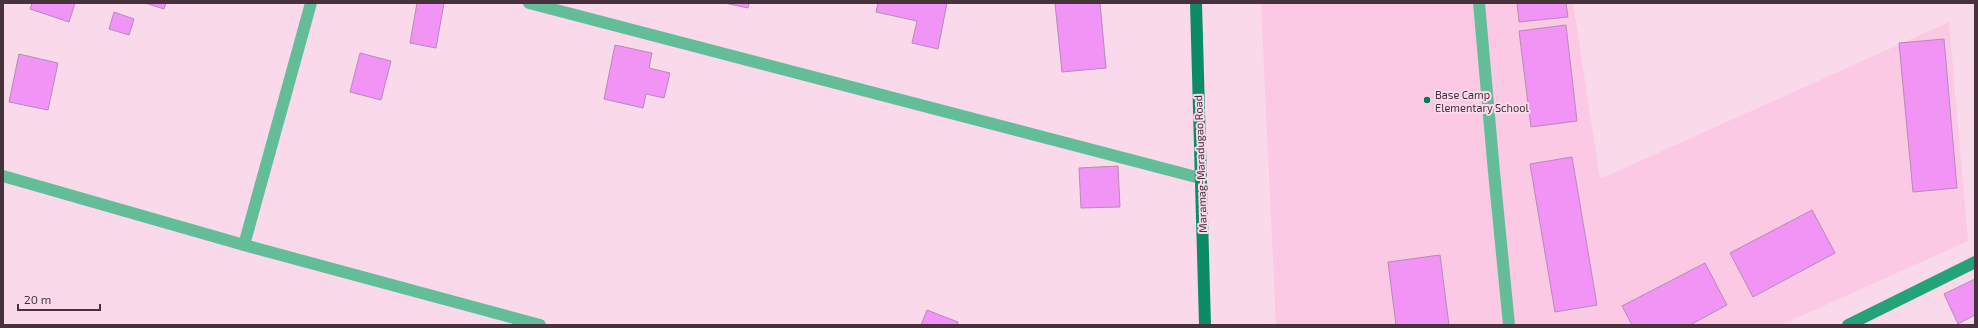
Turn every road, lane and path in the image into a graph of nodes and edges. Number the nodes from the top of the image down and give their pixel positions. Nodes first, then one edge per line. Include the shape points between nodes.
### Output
1 (311, 3) edge
2 (528, 3) edge
3 (1196, 3) edge
4 (1479, 3) edge
5 (3, 176) edge
6 (1200, 178) junction
7 (244, 245) junction
8 (1975, 262) edge
9 (540, 325) edge
10 (1205, 325) edge
11 (1509, 325) edge
12 (1848, 325) edge

1 - 7 street
2 - 6 street
3 - 6 main road, Maramag-Maradugao Road
4 - 11 street
5 - 7 street
6 - 10 main road, Maramag-Maradugao Road
7 - 9 street
8 - 12 street

